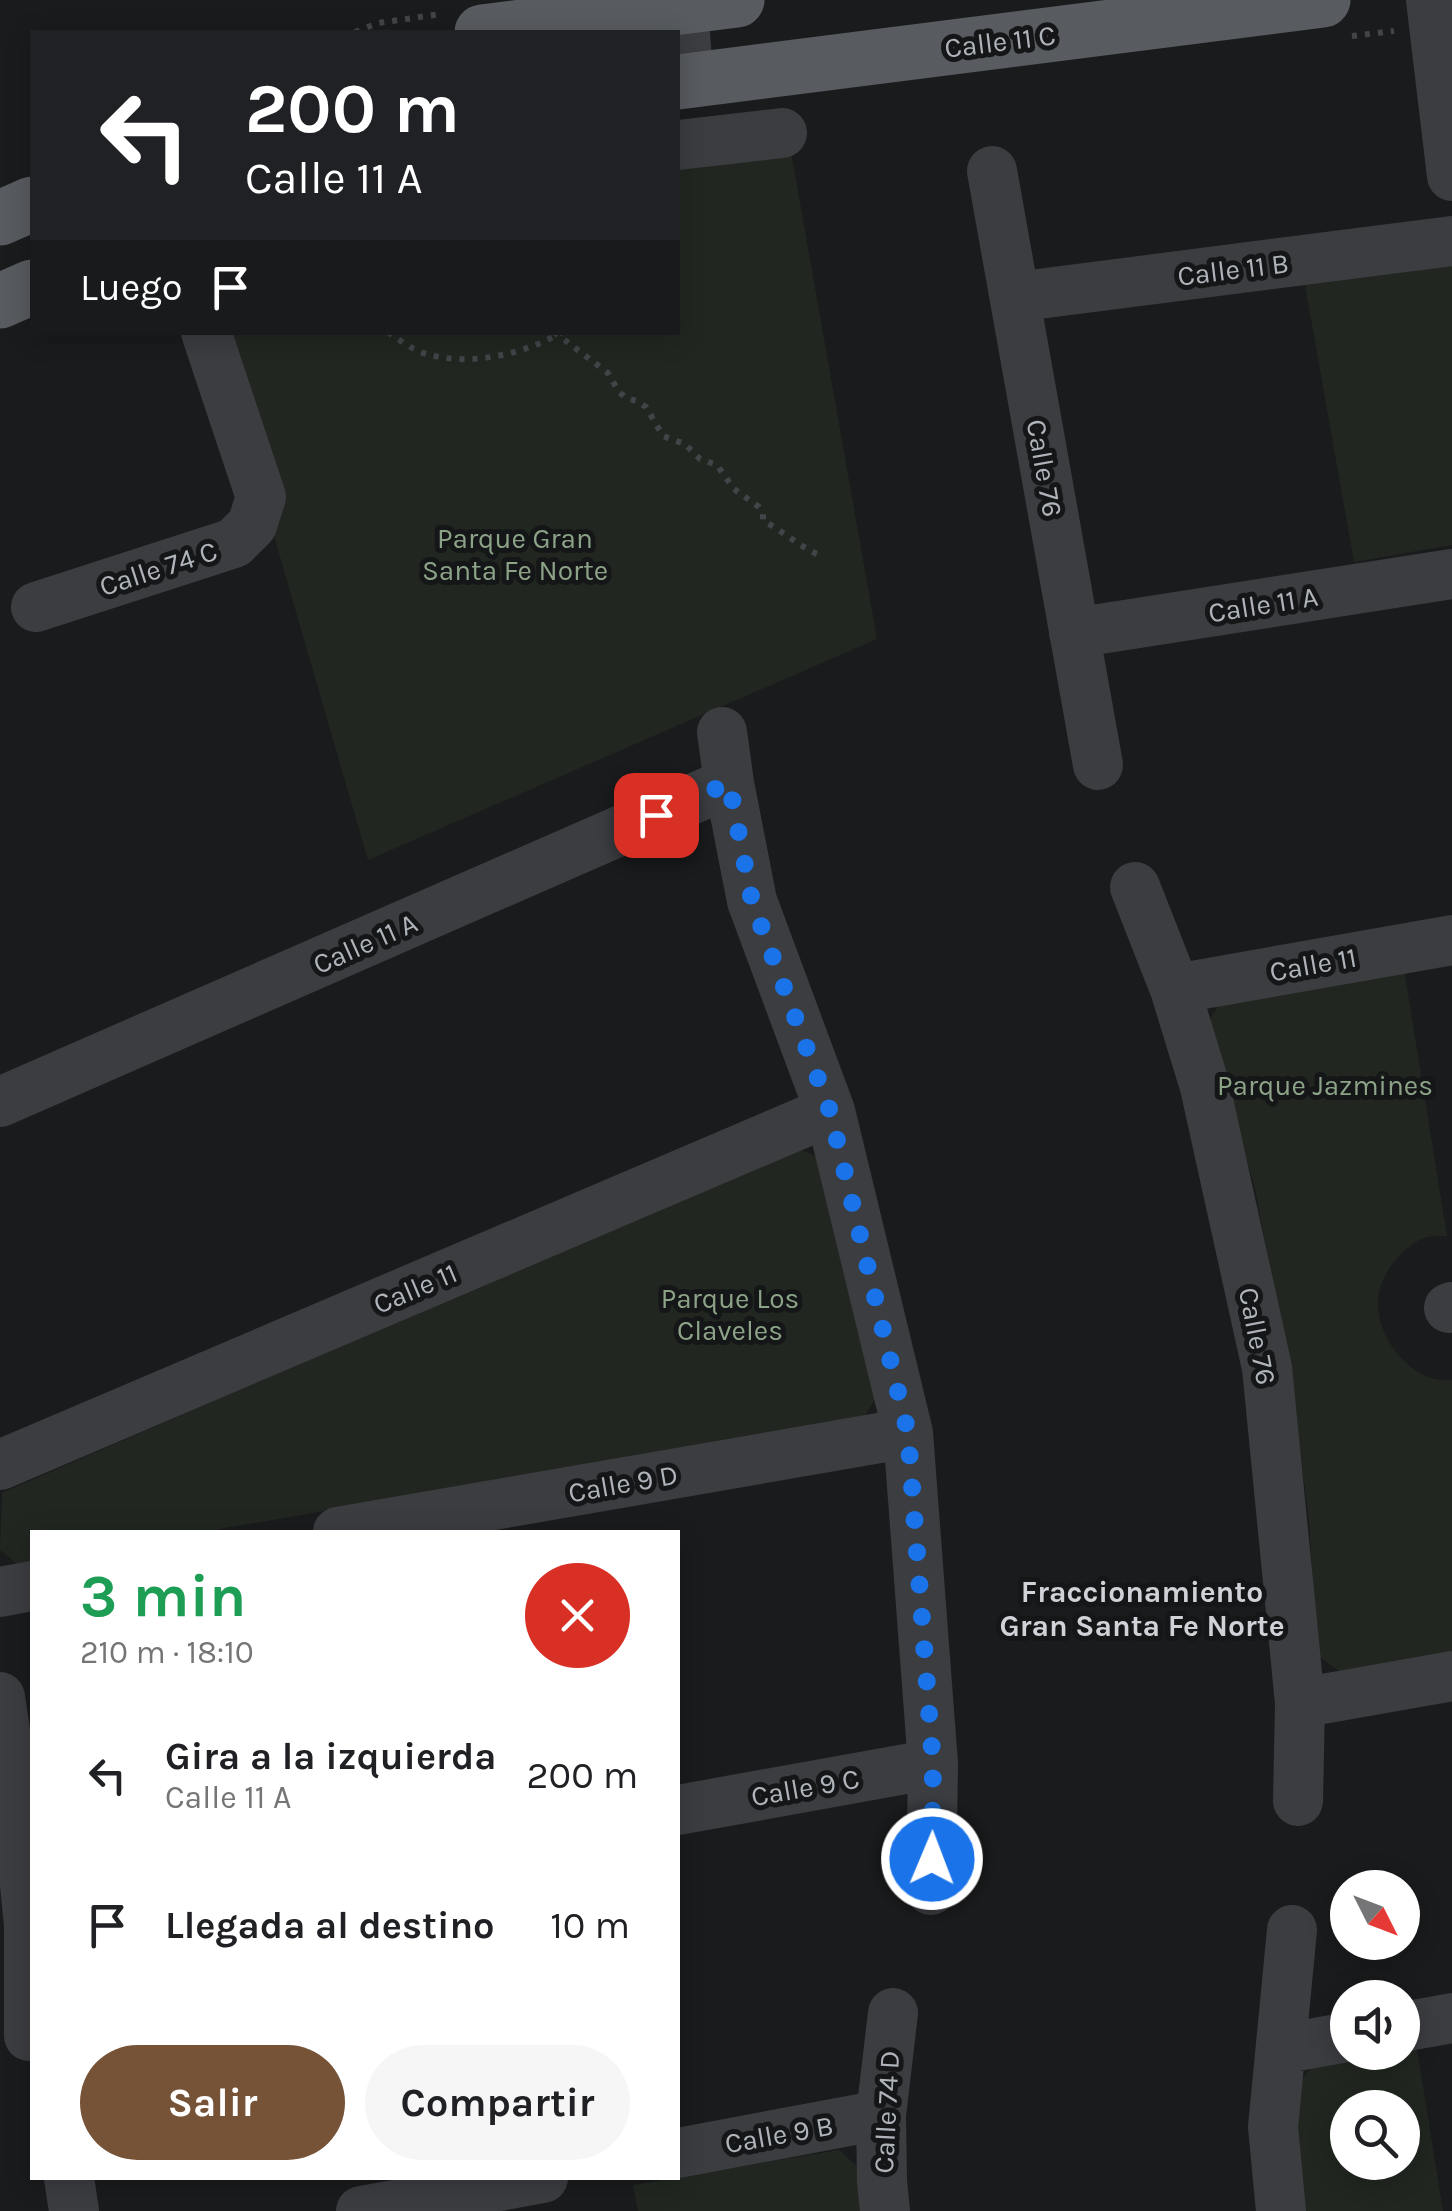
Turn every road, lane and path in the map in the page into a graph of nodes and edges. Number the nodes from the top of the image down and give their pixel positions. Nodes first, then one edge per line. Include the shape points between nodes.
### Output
1 (737, 0) edge
2 (1323, 0) edge
3 (1431, 0) edge
4 (683, 3) edge
5 (496, 30) edge
6 (749, 74) junction
7 (683, 81) edge
8 (680, 145) edge
9 (992, 171) dead end
10 (1452, 176) edge
11 (30, 205) edge
12 (0, 218) edge
13 (1452, 241) edge
14 (30, 288) edge
15 (1014, 296) junction
16 (0, 301) edge
17 (207, 335) edge
18 (392, 335) edge
19 (555, 335) edge
20 (558, 335) edge
21 (822, 556) dead end
22 (1452, 574) edge
23 (36, 607) dead end
24 (1074, 633) junction
25 (722, 732) dead end
26 (1098, 765) dead end
27 (729, 783) junction
28 (1135, 888) dead end
29 (1452, 940) edge
30 (1174, 989) junction
31 (0, 1102) edge
32 (830, 1111) junction
33 (908, 1433) junction
34 (0, 1465) edge
35 (350, 1530) edge
36 (30, 1586) edge
37 (0, 1592) edge
38 (1452, 1676) edge
39 (0, 1697) edge
40 (1300, 1703) junction
41 (933, 1764) junction
42 (1298, 1800) dead end
43 (680, 1810) edge
44 (10, 1825) edge
45 (931, 1890) dead end
46 (30, 1920) edge
47 (1292, 1930) dead end
48 (30, 1980) edge
49 (893, 2013) dead end
50 (1452, 2018) edge
51 (1420, 2024) edge
52 (29, 2036) dead end
53 (1330, 2039) edge
54 (1281, 2048) junction
55 (881, 2116) junction
56 (680, 2153) edge
57 (69, 2180) edge
58 (532, 2180) edge
59 (74, 2211) edge
60 (361, 2211) edge
61 (885, 2211) edge
62 (1281, 2211) edge

1 - 4 main road
2 - 6 main road, Calle 11 C
3 - 10 street
4 - 5 main road
4 - 7 street
6 - 7 main road, Calle 11 C
6 - 8 street via 768,135
9 - 15 street, Calle 76
11 - 12 main road
13 - 15 street, Calle 11 B
14 - 16 main road
15 - 24 street, Calle 76
17 - 23 street, Calle 74 C via 261,497 252,525 234,543
18 - 19 path via 420,352 457,358 519,351
20 - 21 path via 608,374 626,398 646,407 663,436 717,465 734,489 759,506 763,521
22 - 24 street, Calle 11 A
24 - 26 street, Calle 76
25 - 27 street
27 - 31 street, Calle 11 A
27 - 32 street via 752,901
28 - 30 street, Calle 76
29 - 30 street, Calle 11
30 - 40 street, Calle 76 via 1205,1087 1267,1368
32 - 33 street
32 - 34 street, Calle 11
33 - 35 street, Calle 9 D
33 - 41 street
36 - 37 street
38 - 40 street
39 - 44 street
40 - 42 street, Calle 76
41 - 43 street, Calle 9 C
41 - 45 street
44 - 46 street
47 - 54 street
48 - 52 street
49 - 55 street, Calle 74 D
50 - 51 street
53 - 54 street
54 - 62 street via 1273,2127
55 - 56 street, Calle 9 B
55 - 61 street, Calle 74 D
57 - 59 street
58 - 60 street

